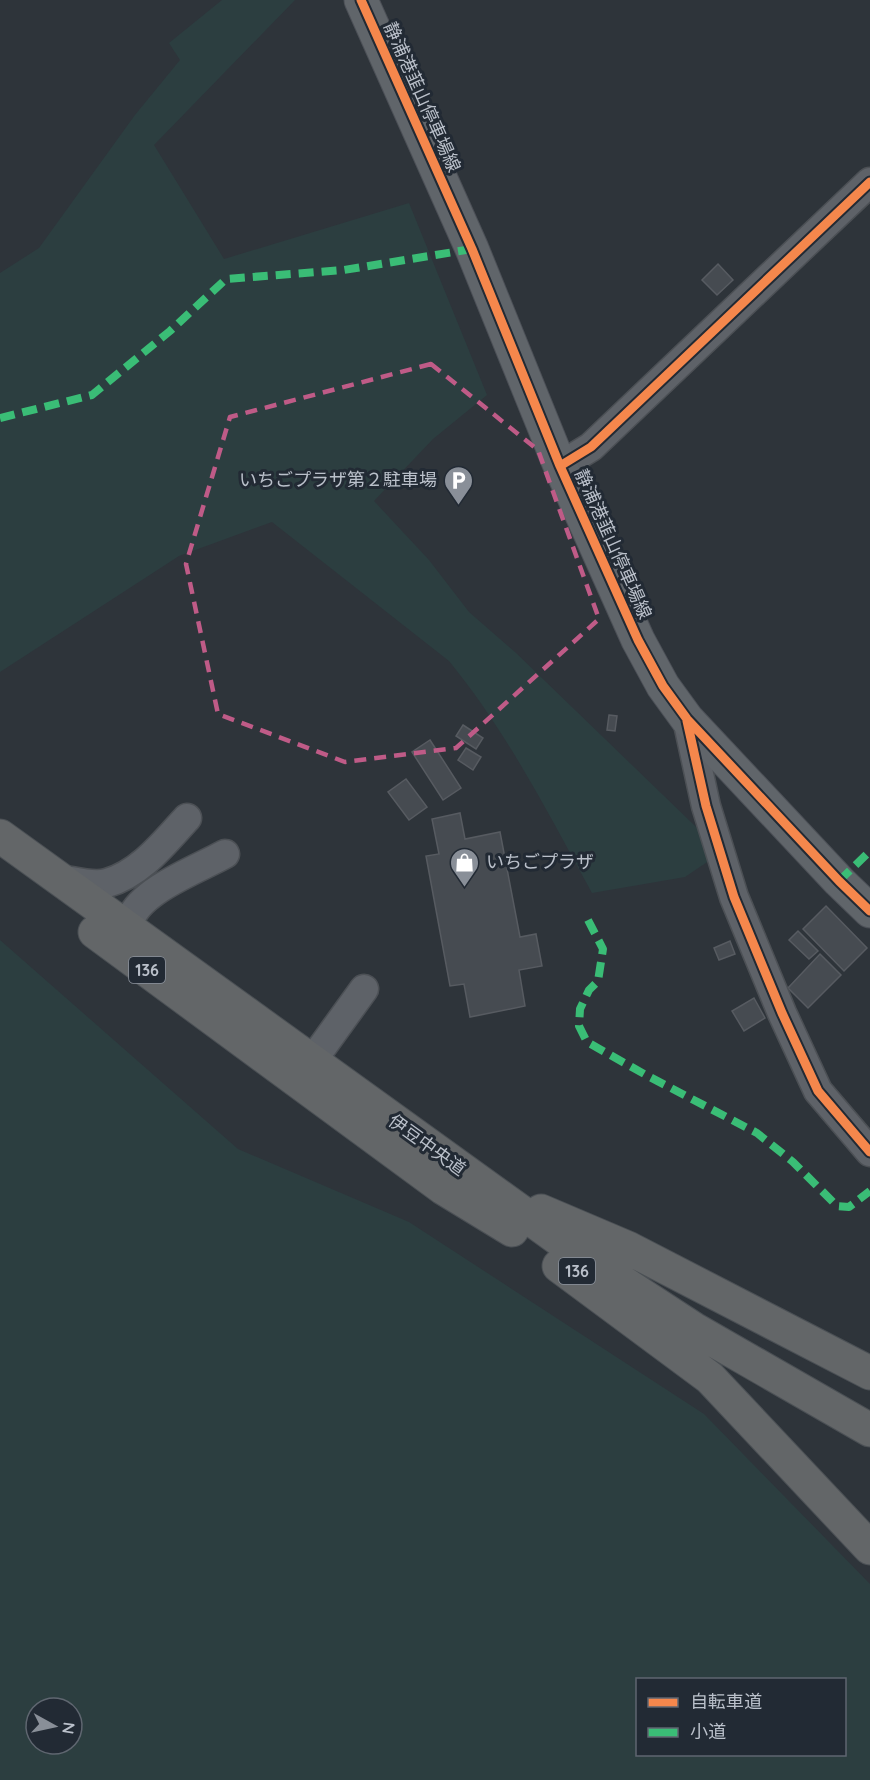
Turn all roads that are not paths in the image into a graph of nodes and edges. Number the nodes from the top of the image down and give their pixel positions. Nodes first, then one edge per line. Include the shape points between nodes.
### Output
1 (361, 0) edge
2 (870, 182) edge
3 (560, 466) junction
4 (687, 719) junction
5 (187, 818) dead end
6 (0, 836) edge
7 (225, 854) dead end
8 (0, 860) edge
9 (60, 879) junction
10 (870, 911) edge
11 (129, 928) junction
12 (364, 989) dead end
13 (292, 1067) junction
14 (870, 1152) edge
15 (443, 1188) junction
16 (487, 1188) junction
17 (870, 1373) edge
18 (870, 1430) edge
19 (870, 1447) edge
20 (870, 1548) edge

1 - 3 main road, 静浦港韮山停車場線 via 472,249
2 - 3 street via 591,447
3 - 4 main road, 静浦港韮山停車場線 via 638,640 663,686
4 - 10 main road, 静浦港韮山停車場線
4 - 14 street via 706,806 734,897 782,1013 818,1091
5 - 9 street via 129,873 105,884
6 - 9 highway, 伊豆中央道 / 136
7 - 11 street via 153,892 132,916
8 - 13 highway, 伊豆中央道 / 136
9 - 11 highway, 伊豆中央道 / 136
11 - 13 highway, 伊豆中央道 / 136
12 - 13 street
13 - 15 highway, 伊豆中央道 / 136
13 - 16 highway, 伊豆中央道 / 136
15 - 19 highway, 伊豆中央道 / 136 via 686,1340
15 - 20 highway via 576,1278 710,1378
16 - 17 highway via 628,1248
16 - 18 highway, 伊豆中央道 / 136 via 581,1256 694,1329

